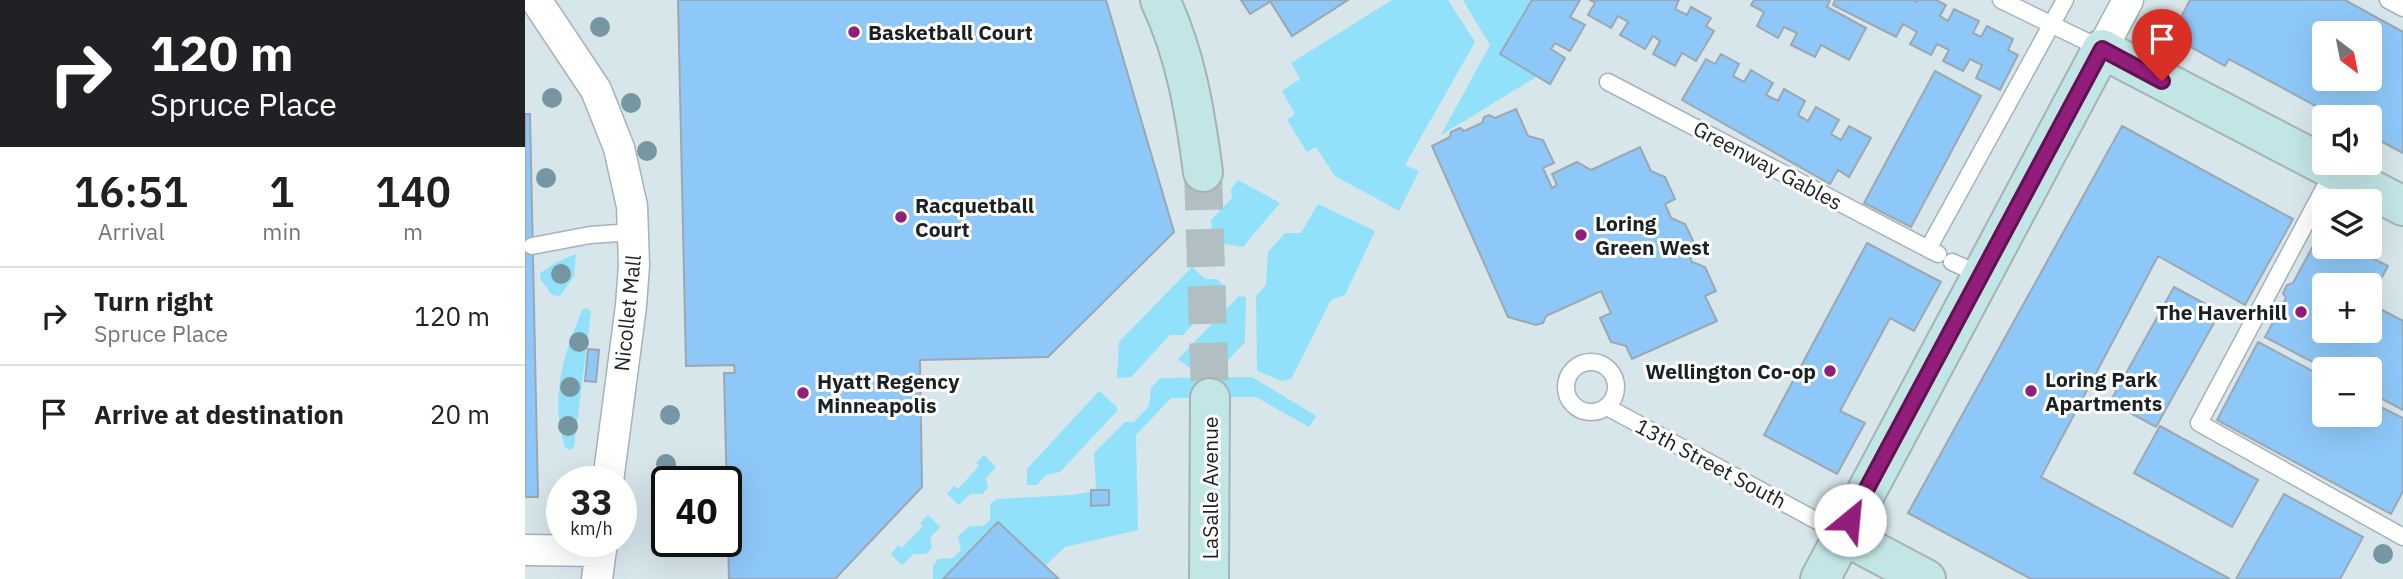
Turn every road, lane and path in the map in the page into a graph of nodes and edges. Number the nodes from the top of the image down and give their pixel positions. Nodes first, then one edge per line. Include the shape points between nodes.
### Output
1 (536, 0) edge
2 (1160, 0) edge
3 (2001, 0) edge
4 (2065, 0) edge
5 (2128, 0) edge
6 (2388, 0) edge
7 (2403, 8) edge
8 (2052, 25) junction
9 (2102, 49) junction
10 (1608, 82) dead end
11 (2312, 159) edge
12 (1203, 172) tunnel mouth
13 (2331, 175) edge
14 (2344, 175) edge
15 (2403, 206) edge
16 (633, 232) junction
17 (533, 246) dead end
18 (1950, 260) junction
19 (1210, 398) tunnel mouth
20 (1607, 407) dead end
21 (610, 466) edge
22 (1843, 534) junction
23 (2403, 537) edge
24 (525, 550) edge
25 (546, 552) edge
26 (1209, 579) edge
27 (1820, 579) edge
28 (1926, 579) edge

1 - 16 street, Nicollet Mall via 596,90 619,148
2 - 12 street via 1182,52
3 - 8 lane
4 - 8 lane
5 - 9 street
6 - 7 lane
8 - 9 lane
8 - 18 lane
9 - 11 street
9 - 18 street
10 - 18 lane, Greenway Gables
13 - 23 lane via 2199,423
14 - 15 street
16 - 17 lane
16 - 21 street, Nicollet Mall via 631,306
18 - 22 street
19 - 26 street, LaSalle Avenue
20 - 22 lane, 13th Street South
22 - 27 street
22 - 28 street, 13th Street South
24 - 25 street

